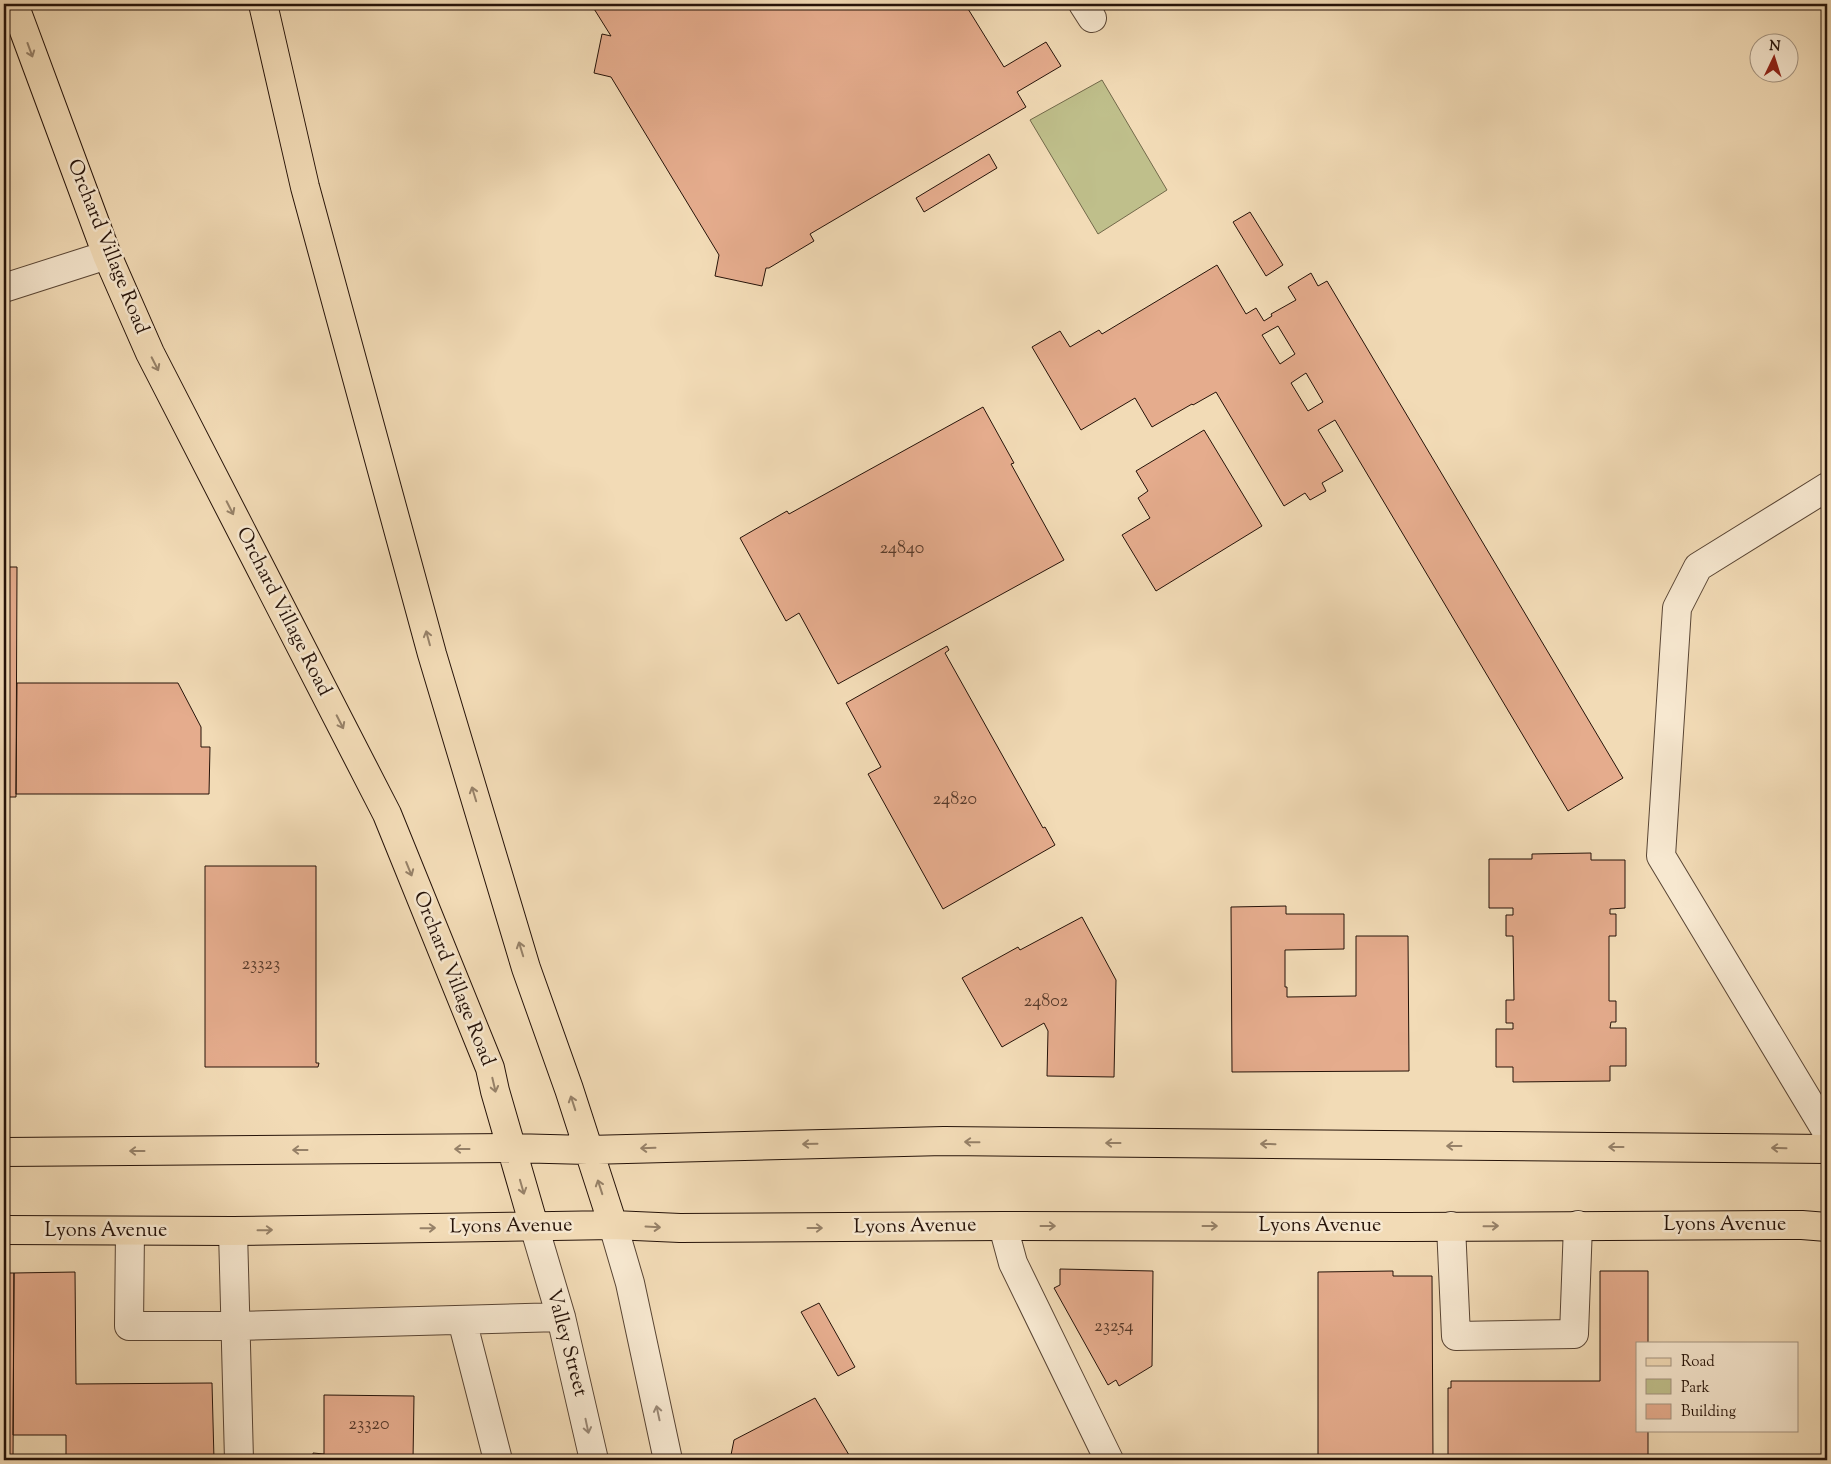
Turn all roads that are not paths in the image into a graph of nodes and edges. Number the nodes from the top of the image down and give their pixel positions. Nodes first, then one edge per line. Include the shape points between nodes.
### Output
1 (14, 4) edge
2 (263, 4) edge
3 (107, 255) junction
4 (4, 288) edge
5 (1827, 487) edge
6 (1827, 1132) edge
7 (511, 1148) junction
8 (1827, 1149) edge
9 (588, 1150) junction
10 (4, 1152) edge
11 (613, 1225) junction
12 (1578, 1225) junction
13 (534, 1226) junction
14 (1003, 1226) junction
15 (1451, 1226) junction
16 (1827, 1227) edge
17 (4, 1230) edge
18 (130, 1231) junction
19 (233, 1231) junction
20 (561, 1317) junction
21 (462, 1320) junction
22 (235, 1326) junction
23 (239, 1460) edge
24 (498, 1460) edge
25 (594, 1460) edge
26 (668, 1460) edge
27 (1109, 1460) edge

1 -> 3 main road, Orchard Village Road
9 -> 2 main road via 526,968 432,654 305,187
3 - 4 street
3 -> 7 main road, Orchard Village Road via 150,353 387,814 490,1068
5 - 6 street via 1698,567 1677,608 1661,856
7 - 9 main road
7 -> 10 main road
7 -> 13 main road, Orchard Village Road
8 -> 9 main road via 944,1141
11 -> 9 main road
11 - 13 main road, Lyons Avenue
11 -> 14 main road, Lyons Avenue via 680,1228
26 -> 11 street via 630,1282
15 -> 12 main road, Lyons Avenue
12 - 15 street via 1574,1334 1456,1336
12 - 16 main road, Lyons Avenue
19 -> 13 main road, Lyons Avenue
13 - 20 street, Valley Street
14 -> 15 main road, Lyons Avenue
14 - 27 street via 1016,1271
17 - 18 main road, Lyons Avenue
18 - 19 main road, Lyons Avenue
18 - 22 street via 129,1326
19 - 22 street
20 - 21 street
20 -> 25 street, Valley Street
21 - 22 street
21 - 24 street
22 - 23 street

